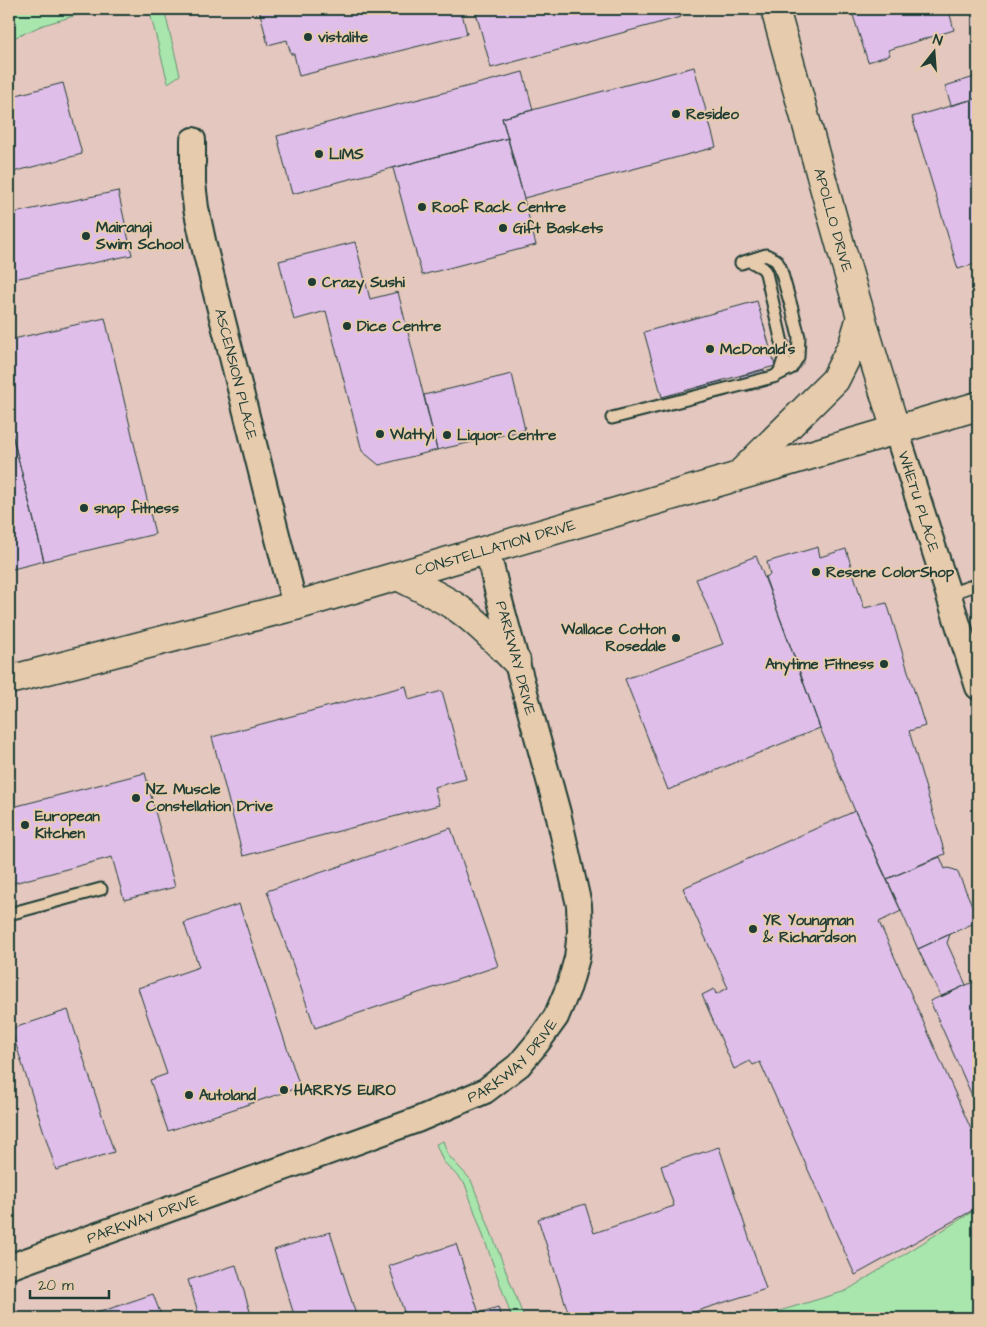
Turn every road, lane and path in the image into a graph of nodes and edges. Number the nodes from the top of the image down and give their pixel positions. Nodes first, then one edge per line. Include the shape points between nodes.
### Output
1 (775, 9) edge
2 (193, 140) dead end
3 (861, 316) junction
4 (776, 376) junction
5 (978, 406) edge
6 (612, 418) dead end
7 (896, 430) junction
8 (737, 476) junction
9 (487, 550) junction
10 (398, 576) junction
11 (978, 584) edge
12 (949, 594) junction
13 (295, 606) junction
14 (516, 661) junction
15 (9, 680) edge
16 (978, 687) edge
17 (101, 889) dead end
18 (9, 914) edge
19 (9, 1267) edge

1 - 3 main road, APOLLO DRIVE
2 - 13 street, ASCENSION PLACE via 197,217
3 - 7 main road, APOLLO DRIVE
3 - 8 main road via 853,344 834,380
4 - 4 lane via 791,368 800,348 780,267 776,260 766,255 745,262 763,268 766,273 785,356
4 - 6 lane
5 - 7 main road, CONSTELLATION DRIVE
7 - 8 main road, CONSTELLATION DRIVE
7 - 12 street, WHETU PLACE
8 - 9 main road, CONSTELLATION DRIVE
9 - 10 main road, CONSTELLATION DRIVE
9 - 14 street, PARKWAY DRIVE
10 - 13 main road, CONSTELLATION DRIVE
10 - 14 main road via 459,609
11 - 12 lane
12 - 16 street, WHETU PLACE
13 - 15 main road, CONSTELLATION DRIVE
14 - 19 street, PARKWAY DRIVE via 558,813 579,904 580,931 577,958 556,1017 519,1065 485,1091 418,1120
17 - 18 lane

